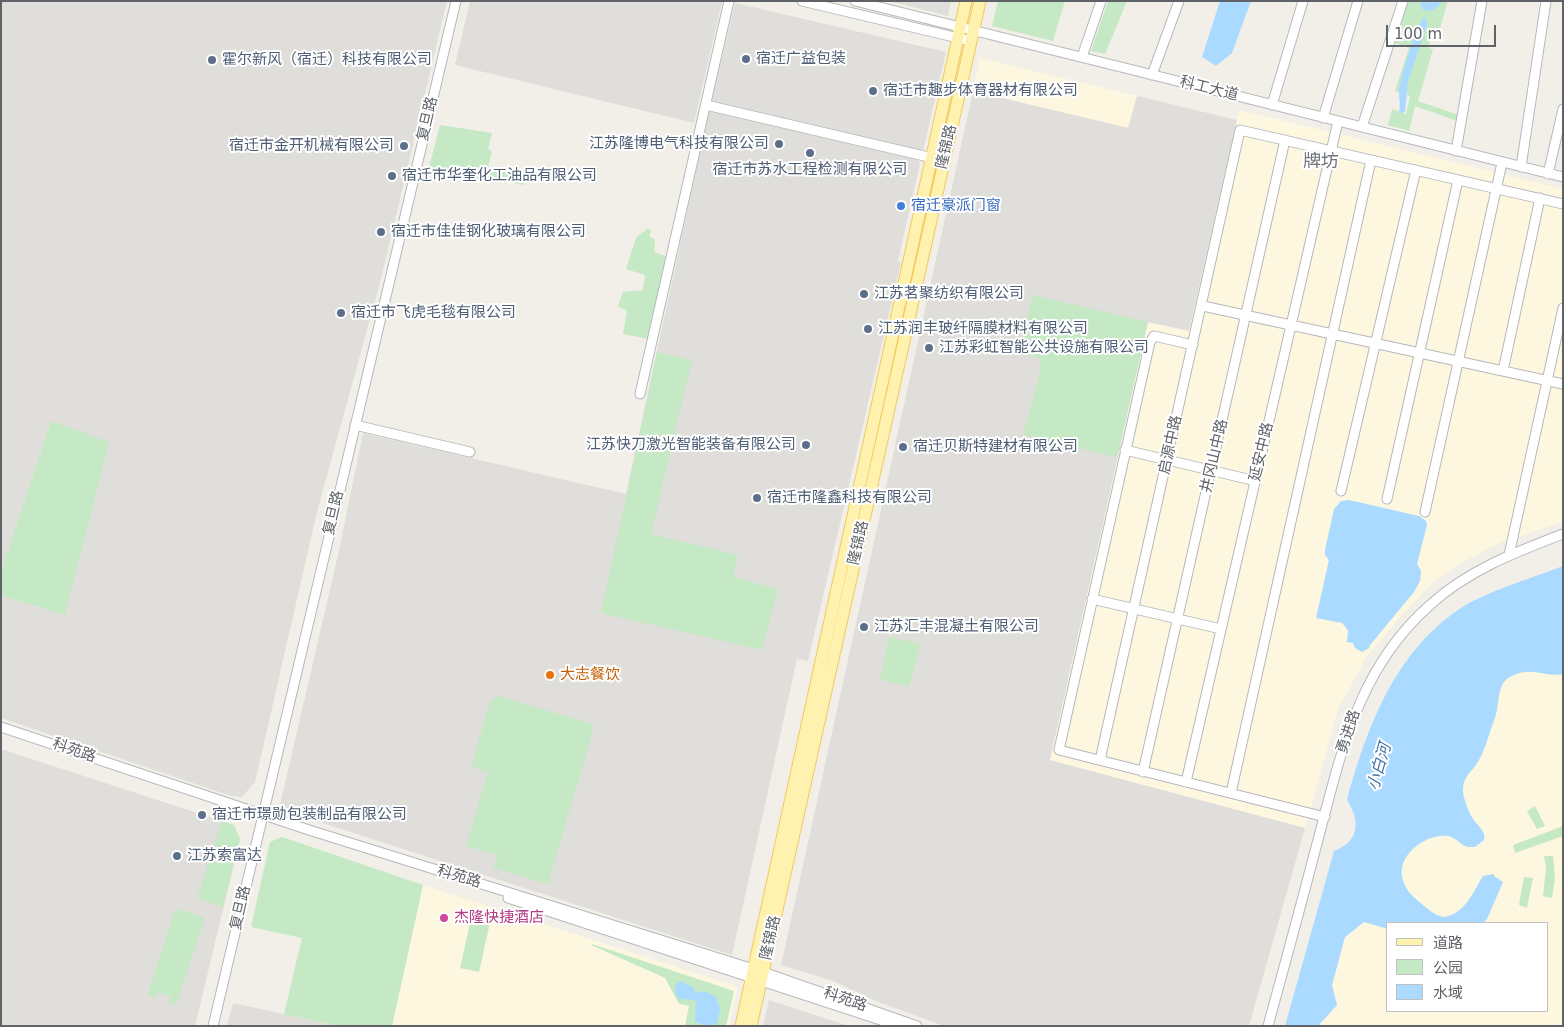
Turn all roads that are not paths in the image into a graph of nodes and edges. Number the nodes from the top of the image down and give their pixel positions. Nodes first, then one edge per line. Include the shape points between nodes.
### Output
1 (456, 1) edge
2 (729, 1) edge
3 (802, 1) edge
4 (855, 1) edge
5 (966, 1) edge
6 (980, 1) edge
7 (1101, 1) edge
8 (1179, 1) edge
9 (1304, 1) edge
10 (1358, 1) edge
11 (1403, 1) edge
12 (1482, 1) edge
13 (1546, 1) edge
14 (958, 32) junction
15 (973, 36) junction
16 (1082, 57) junction
17 (1152, 74) junction
18 (706, 105) junction
19 (1272, 105) junction
20 (1563, 109) edge
21 (1323, 118) junction
22 (1338, 121) junction
23 (1362, 127) junction
24 (1285, 140) junction
25 (1331, 151) junction
26 (1456, 151) junction
27 (931, 158) junction
28 (1371, 160) junction
29 (944, 161) junction
30 (1502, 163) junction
31 (1521, 167) junction
32 (1416, 170) junction
33 (1548, 174) junction
34 (1563, 177) edge
35 (1458, 180) junction
36 (1497, 189) junction
37 (1540, 198) junction
38 (1563, 204) edge
39 (1203, 306) junction
40 (1563, 308) edge
41 (1247, 315) junction
42 (1292, 324) junction
43 (1332, 333) junction
44 (1376, 342) junction
45 (1193, 345) junction
46 (1420, 352) junction
47 (1460, 360) junction
48 (1503, 371) junction
49 (1547, 380) junction
50 (1563, 384) edge
51 (640, 394) dead end
52 (355, 425) junction
53 (1126, 450) junction
54 (470, 452) dead end
55 (1168, 460) junction
56 (1212, 470) junction
57 (1256, 480) junction
58 (1341, 491) dead end
59 (1387, 499) dead end
60 (1425, 512) dead end
61 (1563, 534) edge
62 (1509, 555) junction
63 (1092, 599) junction
64 (1134, 609) junction
65 (1178, 619) junction
66 (1222, 629) junction
67 (1, 727) edge
68 (1, 733) edge
69 (1100, 760) junction
70 (1144, 772) junction
71 (1186, 782) junction
72 (1231, 793) junction
73 (263, 817) junction
74 (1324, 817) junction
75 (757, 975) junction
76 (213, 1026) edge
77 (740, 1026) edge
78 (752, 1026) edge
79 (898, 1026) edge
80 (917, 1026) edge
81 (1268, 1026) edge

1 - 52 street, 复旦路
2 - 18 street
3 - 14 street, 科工大道
4 - 14 street, 科工大道
5 - 14 main road, 隆锦路
6 - 15 main road, 隆锦路
7 - 16 street
8 - 17 street
9 - 19 street
10 - 21 street
11 - 23 street
12 - 26 street
13 - 31 street
14 - 15 street, 科工大道
14 - 27 main road, 隆锦路
15 - 16 street, 科工大道
15 - 29 main road, 隆锦路
16 - 17 street, 科工大道
17 - 19 street, 科工大道
18 - 27 street
18 - 51 street
19 - 21 street, 科工大道
20 - 33 street
21 - 22 street, 科工大道
22 - 23 street, 科工大道
22 - 25 street, 延安中路
23 - 26 street, 科工大道
24 - 25 street
24 - 39 street, 启源中路 via 1240,130
24 - 41 street, 井冈山中路
25 - 28 street
25 - 42 street, 延安中路
26 - 30 street, 科工大道
27 - 29 street
27 - 75 main road, 隆锦路
28 - 32 street
28 - 43 street
29 - 75 main road, 隆锦路
30 - 31 street, 科工大道
30 - 36 street
31 - 33 street, 科工大道
32 - 35 street
32 - 44 street
33 - 34 street, 科工大道
35 - 36 street
35 - 46 street
36 - 37 street
36 - 47 street
37 - 38 street
37 - 48 street
39 - 41 street
39 - 45 street, 启源中路
40 - 49 street
41 - 42 street
41 - 56 street, 井冈山中路
42 - 43 street
42 - 57 street, 延安中路
43 - 44 street
43 - 72 street
44 - 46 street
44 - 58 street
45 - 53 street via 1154,336 1150,342
45 - 55 street, 启源中路
46 - 47 street
46 - 59 street
47 - 48 street
47 - 60 street
48 - 49 street
49 - 50 street
49 - 62 street
52 - 54 street
52 - 73 street, 复旦路
53 - 55 street
53 - 63 street
55 - 56 street
55 - 64 street, 启源中路
56 - 57 street
56 - 65 street, 井冈山中路
57 - 66 street, 延安中路
61 - 62 street, 勇进路
62 - 74 street, 勇进路 via 1454,585 1429,605 1374,672 1351,721
63 - 64 street
63 - 69 street via 1059,750
64 - 65 street
64 - 69 street, 启源中路
65 - 66 street
65 - 70 street, 井冈山中路
66 - 71 street, 延安中路
67 - 73 street, 科苑路
68 - 73 street, 科苑路
69 - 70 street
70 - 71 street
71 - 72 street
72 - 74 street
73 - 75 street, 科苑路
73 - 76 street, 复旦路
74 - 81 street, 勇进路
75 - 77 main road, 隆锦路
75 - 78 main road, 隆锦路
75 - 79 street, 科苑路
75 - 80 street, 科苑路

